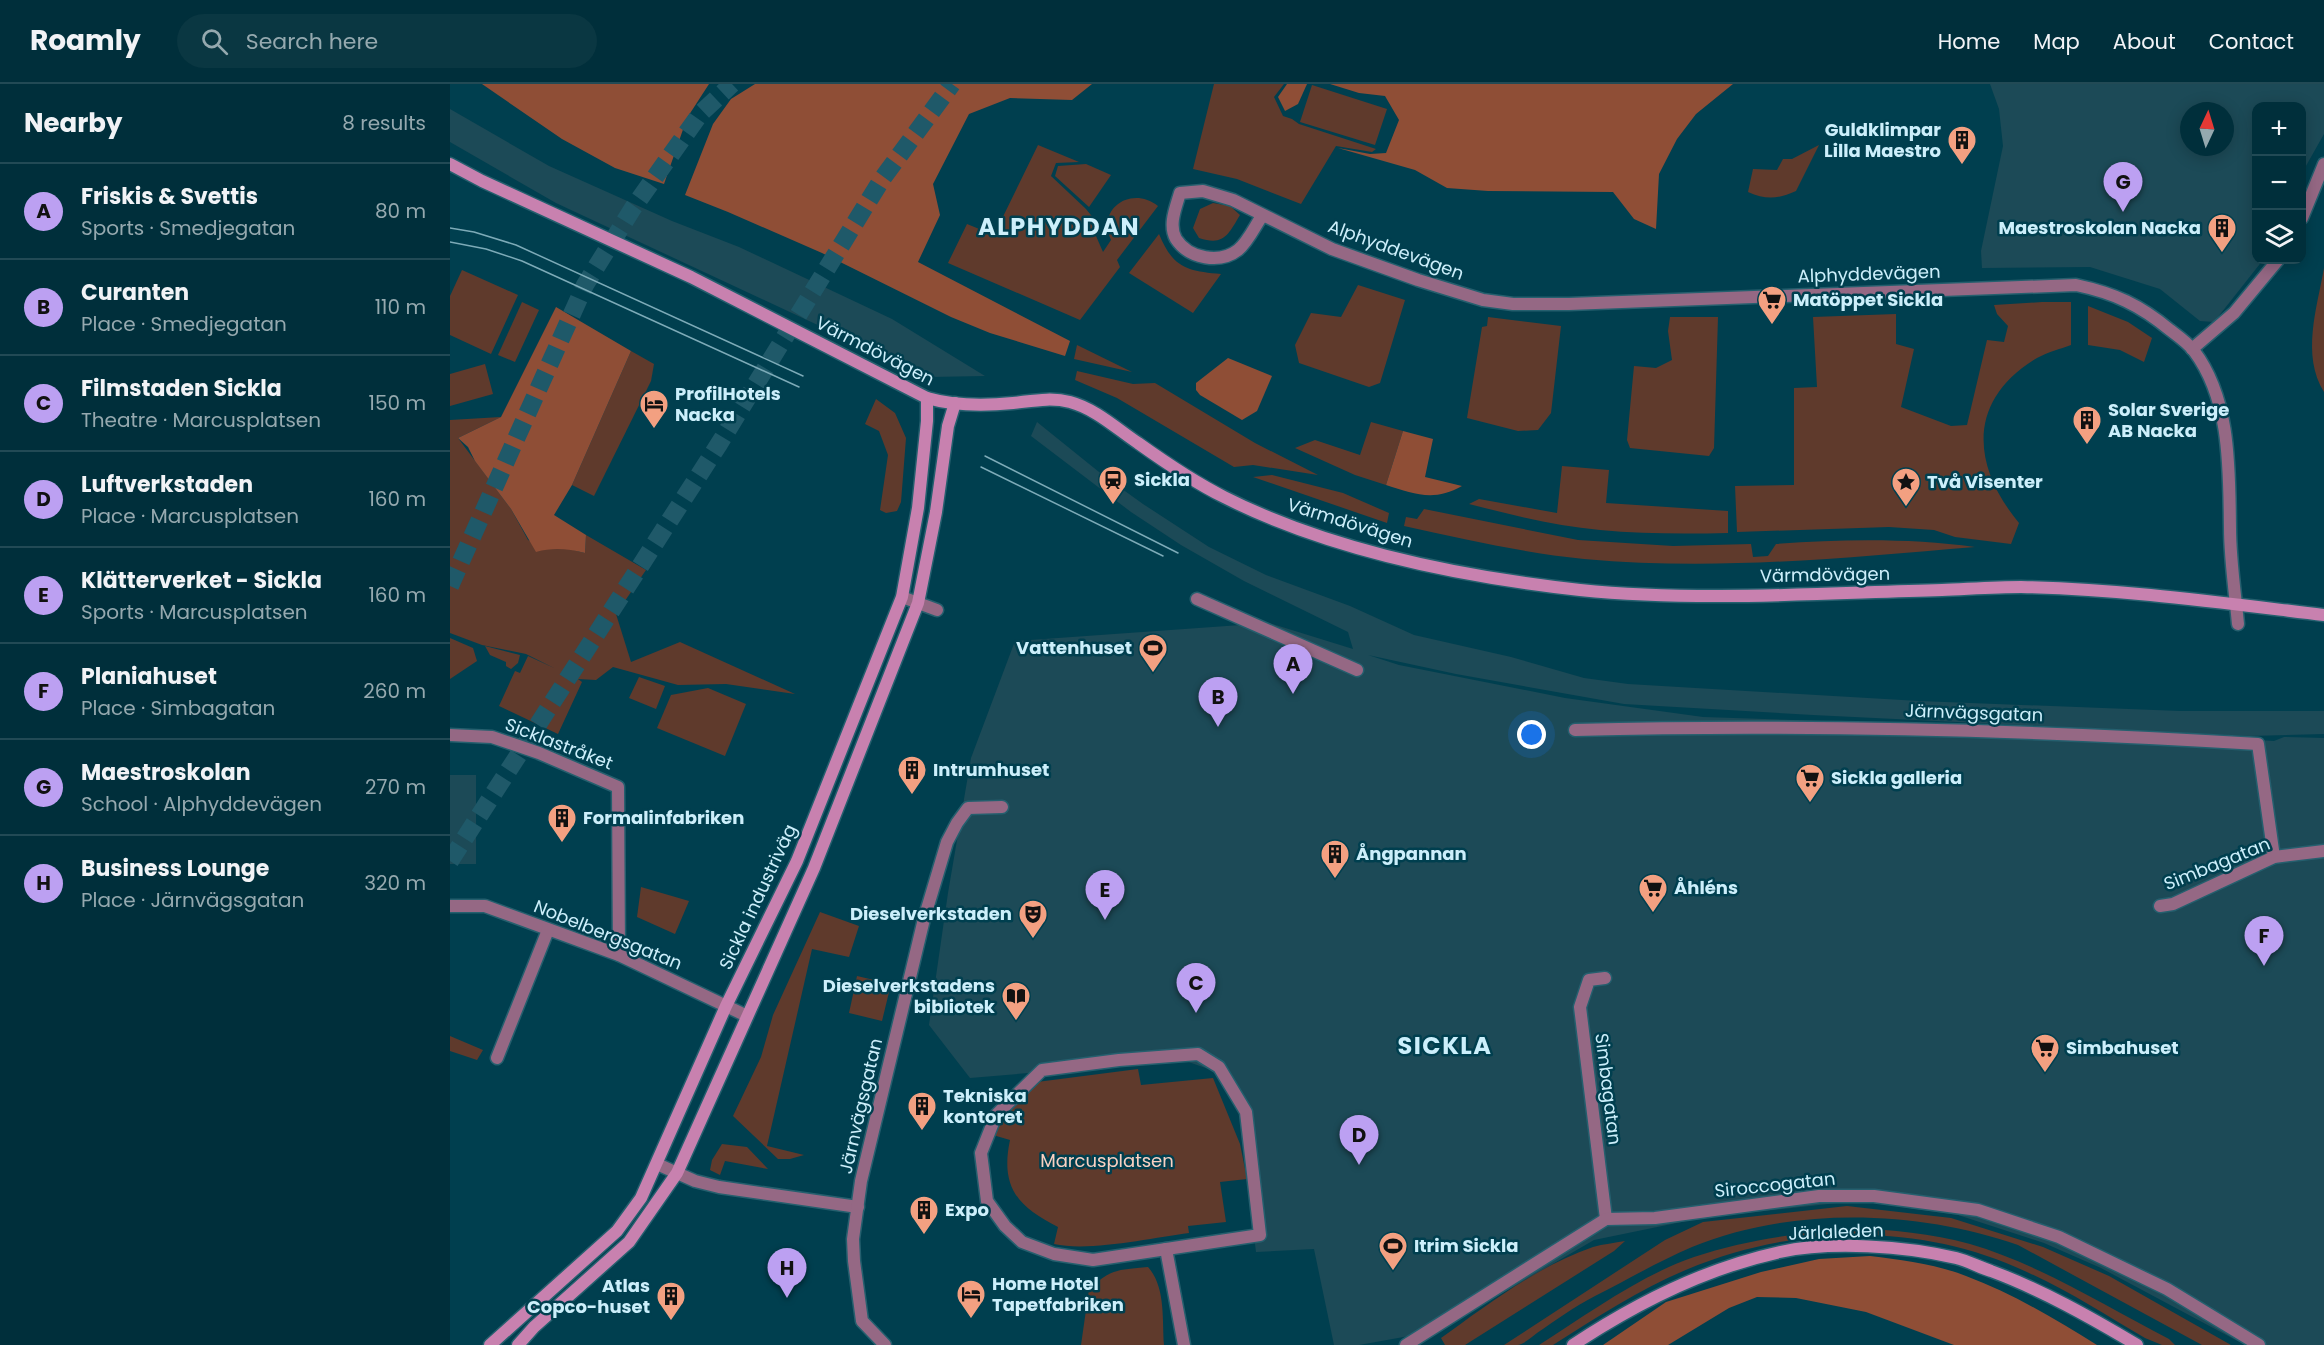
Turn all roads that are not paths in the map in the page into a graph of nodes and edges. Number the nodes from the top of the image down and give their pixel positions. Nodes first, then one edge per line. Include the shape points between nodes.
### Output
1 (450, 164) edge
2 (2324, 164) edge
3 (2304, 210) edge
4 (1262, 216) junction
5 (2275, 264) edge
6 (2192, 349) junction
7 (927, 398) junction
8 (955, 404) junction
9 (903, 597) junction
10 (1197, 599) dead end
11 (918, 603) junction
12 (2236, 604) junction
13 (937, 610) dead end
14 (2324, 615) edge
15 (2238, 624) dead end
16 (1357, 670) dead end
17 (1575, 730) dead end
18 (450, 735) edge
19 (1002, 807) dead end
20 (2324, 851) edge
21 (2274, 857) junction
22 (450, 906) edge
23 (2160, 906) dead end
24 (548, 930) junction
25 (619, 955) junction
26 (1605, 978) dead end
27 (726, 1006) junction
28 (747, 1016) junction
29 (497, 1058) dead end
30 (657, 1164) junction
31 (676, 1173) junction
32 (858, 1207) junction
33 (1606, 1219) junction
34 (1166, 1248) junction
35 (490, 1345) edge
36 (518, 1345) edge
37 (885, 1345) edge
38 (1184, 1345) edge
39 (1406, 1345) edge
40 (1573, 1345) edge
41 (2137, 1345) edge
42 (2259, 1345) edge

1 - 7 main road, Värmdövägen via 691,277
2 - 3 street
4 - 4 street, Alphyddevägen via 1233,200 1203,191 1180,194 1172,221 1176,238 1197,255 1209,259 1223,258 1239,249
4 - 6 street, Alphyddevägen via 1332,249 1483,300 1569,304 2076,285 2133,303
5 - 6 street via 2234,313
6 - 12 street, Alphyddevägen via 2208,372 2222,418
7 - 8 main road, Värmdövägen
7 - 9 main road, Sickla industriväg via 918,508
8 - 11 main road, Sickla industriväg
8 - 12 main road, Värmdövägen via 1048,399 1072,402 1095,413 1188,476 1262,515 1369,551 1466,573 1580,590 1678,595 2019,587 2126,592
9 - 11 street
9 - 27 main road, Sickla industriväg via 797,861
10 - 16 street
11 - 13 street
11 - 28 main road, Sickla industriväg via 814,868
12 - 14 main road, Värmdövägen
12 - 15 street, Alphyddevägen
17 - 21 street, Järnvägsgatan via 1978,730 2258,744
18 - 25 street, Sicklastråket via 492,737 618,787
19 - 32 street, Järnvägsgatan via 968,808 947,842 893,1043
20 - 21 street, Simbagatan
21 - 23 street, Simbagatan via 2173,904
22 - 24 street, Nobelbergsgatan via 485,906
24 - 25 street, Nobelbergsgatan
24 - 29 street
25 - 27 street, Nobelbergsgatan
26 - 33 street, Simbagatan via 1589,980 1580,1007
27 - 28 street, Nobelbergsgatan
27 - 30 main road, Sickla industriväg
28 - 31 main road, Sickla industriväg
30 - 31 street
30 - 35 main road, Sickla industriväg via 641,1198 616,1231
31 - 32 street via 719,1187
31 - 36 main road, Sickla industriväg via 629,1242
32 - 37 street, Järnvägsgatan via 853,1239 862,1321
33 - 39 street
33 - 42 street, Siroccogatan via 1655,1218 1819,1196 1874,1196 1978,1210 2059,1237 2114,1262
34 - 34 street via 1093,1260 1054,1254 1022,1242 987,1201 981,1153 996,1115 1042,1070 1198,1054 1219,1067 1246,1112 1260,1234
34 - 38 street
40 - 41 main road, Järlaleden via 1656,1296 1724,1267 1781,1251 1836,1246 1898,1248 1958,1258 2019,1281

